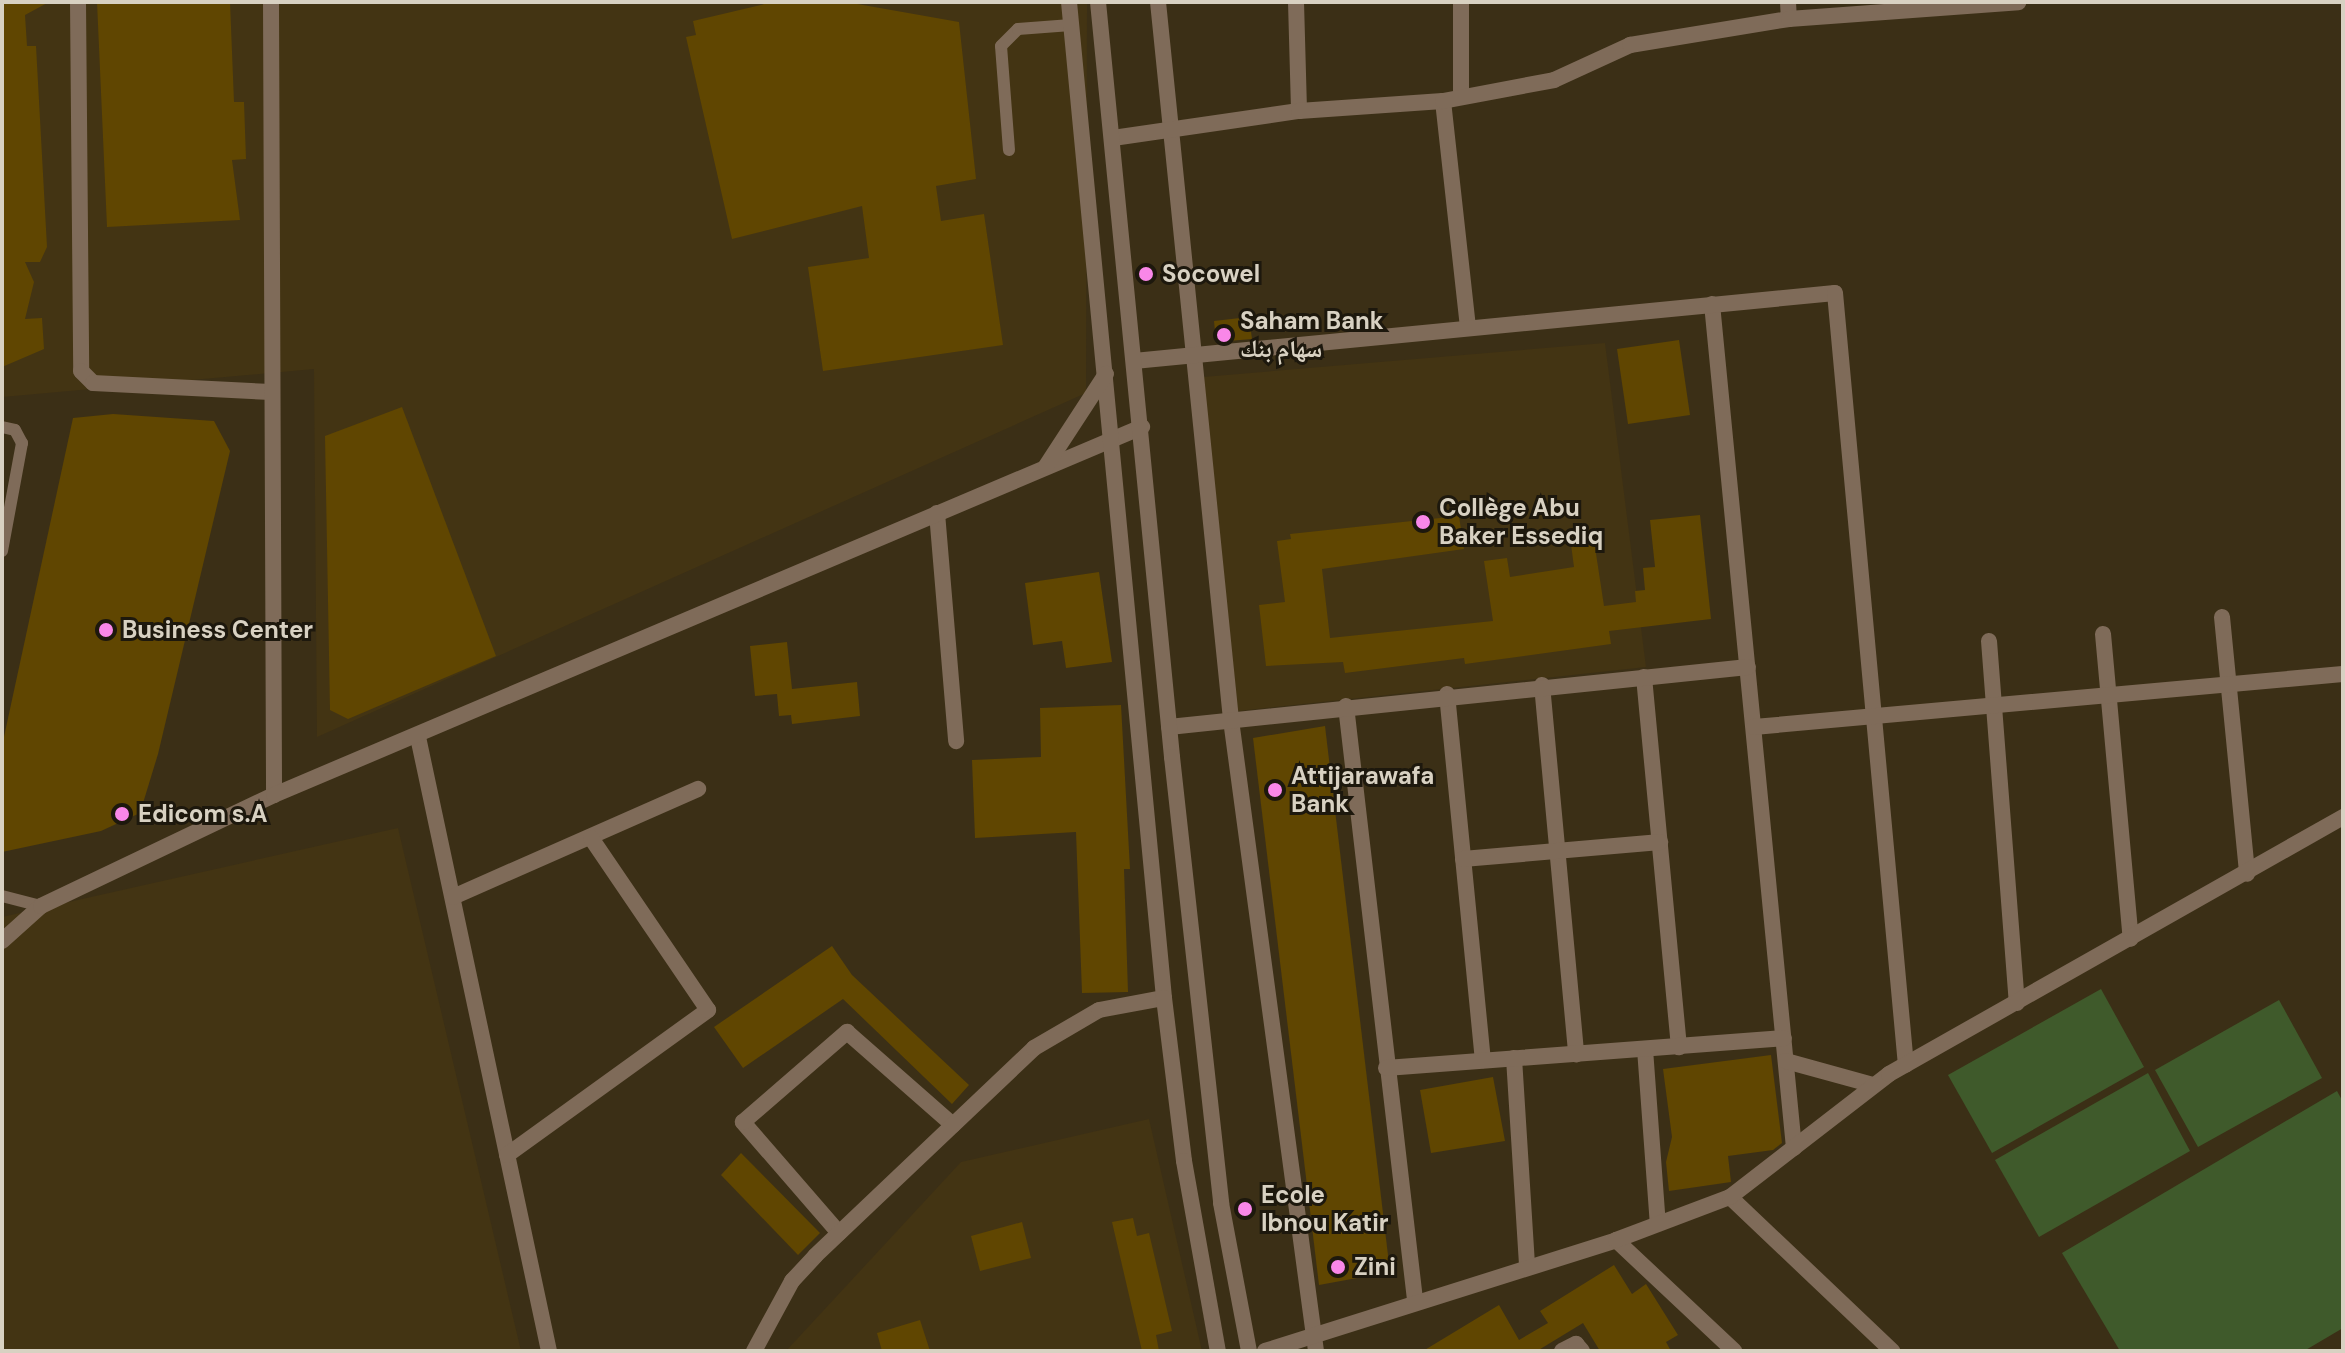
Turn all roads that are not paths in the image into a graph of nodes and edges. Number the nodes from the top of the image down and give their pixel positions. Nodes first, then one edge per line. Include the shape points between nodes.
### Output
1 (78, 2) edge
2 (271, 2) edge
3 (1069, 2) edge
4 (1098, 2) edge
5 (1158, 2) edge
6 (1296, 2) edge
7 (1461, 2) edge
8 (1788, 2) edge
9 (2018, 2) edge
10 (1789, 19) junction
11 (1071, 25) junction
12 (1461, 97) junction
13 (1443, 101) junction
14 (1299, 111) junction
15 (1172, 129) junction
16 (1113, 138) junction
17 (1009, 150) dead end
18 (1712, 304) junction
19 (1468, 326) junction
20 (1198, 354) junction
21 (1134, 361) junction
22 (1106, 374) junction
23 (271, 392) junction
24 (2, 427) edge
25 (1142, 427) junction
26 (1113, 440) junction
27 (1046, 466) junction
28 (937, 513) junction
29 (2, 551) edge
30 (2222, 617) dead end
31 (2103, 634) dead end
32 (1989, 641) dead end
33 (1748, 667) junction
34 (2343, 676) edge
35 (1644, 677) junction
36 (1542, 685) junction
37 (2229, 686) junction
38 (1447, 694) junction
39 (2109, 699) junction
40 (1346, 706) junction
41 (1994, 709) junction
42 (1231, 720) junction
43 (1877, 720) junction
44 (1169, 727) junction
45 (1754, 727) junction
46 (418, 737) junction
47 (956, 741) dead end
48 (698, 789) dead end
49 (274, 795) junction
50 (2343, 817) edge
51 (591, 838) junction
52 (1660, 842) junction
53 (1556, 852) junction
54 (1463, 859) junction
55 (2247, 874) junction
56 (2, 896) edge
57 (453, 897) junction
58 (41, 906) junction
59 (2131, 939) junction
60 (2, 941) edge
61 (1164, 998) junction
62 (2017, 1003) junction
63 (1784, 1038) junction
64 (1679, 1047) junction
65 (1645, 1049) junction
66 (1576, 1054) junction
67 (1514, 1058) junction
68 (1483, 1060) junction
69 (1786, 1061) junction
70 (1906, 1065) junction
71 (1386, 1068) junction
72 (1873, 1085) junction
73 (953, 1125) junction
74 (1794, 1148) junction
75 (507, 1155) junction
76 (1730, 1197) junction
77 (1658, 1224) junction
78 (839, 1233) junction
79 (1616, 1240) junction
80 (1527, 1267) junction
81 (1415, 1300) junction
82 (1314, 1344) edge
83 (549, 1351) edge
84 (754, 1351) edge
85 (1218, 1351) edge
86 (1249, 1351) edge
87 (1265, 1351) edge
88 (1562, 1351) edge
89 (1582, 1351) edge
90 (1734, 1351) edge
91 (1892, 1351) edge

1 - 23 street via 81,371 93,383
2 - 23 street
3 - 11 street
4 - 16 street
5 - 15 street
6 - 14 street
7 - 12 street
8 - 10 street
9 - 10 street
10 - 12 street via 1630,45 1554,80
11 - 17 lane via 1018,29 1001,46
11 - 22 street
12 - 13 street
13 - 14 street
13 - 19 street
14 - 15 street
15 - 16 street
15 - 20 street
16 - 21 street
18 - 19 street
18 - 33 street
18 - 43 street via 1831,291 1837,298
19 - 20 street
20 - 21 street
20 - 42 street
21 - 25 street
22 - 26 street
22 - 27 street
23 - 49 street
24 - 29 lane via 19,433 22,443
25 - 26 street
25 - 44 street
26 - 27 street
26 - 61 street
27 - 28 street
28 - 46 street
28 - 47 street
30 - 37 street
31 - 39 street
32 - 41 street
33 - 35 street
33 - 45 street
34 - 37 street
35 - 36 street
35 - 52 street
36 - 38 street
36 - 53 street
37 - 39 street
37 - 55 street
38 - 40 street
38 - 54 street
39 - 41 street
39 - 59 street
40 - 42 street
40 - 71 street
41 - 43 street
41 - 62 street
42 - 44 street
42 - 82 street
43 - 45 street
43 - 70 street
44 - 86 street via 1221,1203
45 - 63 street
46 - 49 street
46 - 57 street
48 - 51 street
49 - 58 street
50 - 55 street
51 - 57 street
51 - 75 street via 708,1010
52 - 53 street
52 - 64 street
53 - 54 street
53 - 66 street
54 - 68 street
55 - 59 street
56 - 58 lane
57 - 75 street
58 - 60 street
59 - 62 street
61 - 73 street via 1099,1010 1070,1023
61 - 85 street via 1184,1161
62 - 70 street
63 - 64 street
63 - 69 street
64 - 65 street
65 - 66 street
65 - 77 street
66 - 67 street
67 - 68 street
67 - 80 street
68 - 71 street
69 - 72 street
69 - 74 street
70 - 72 street
71 - 81 street
72 - 74 street
73 - 78 street
73 - 78 street via 847,1032 743,1122
74 - 76 street
75 - 83 street
76 - 77 street
76 - 91 street
77 - 79 street
78 - 84 street via 792,1281
79 - 80 street
79 - 90 street
80 - 81 street
81 - 82 street
82 - 87 street
88 - 89 street via 1576,1344

